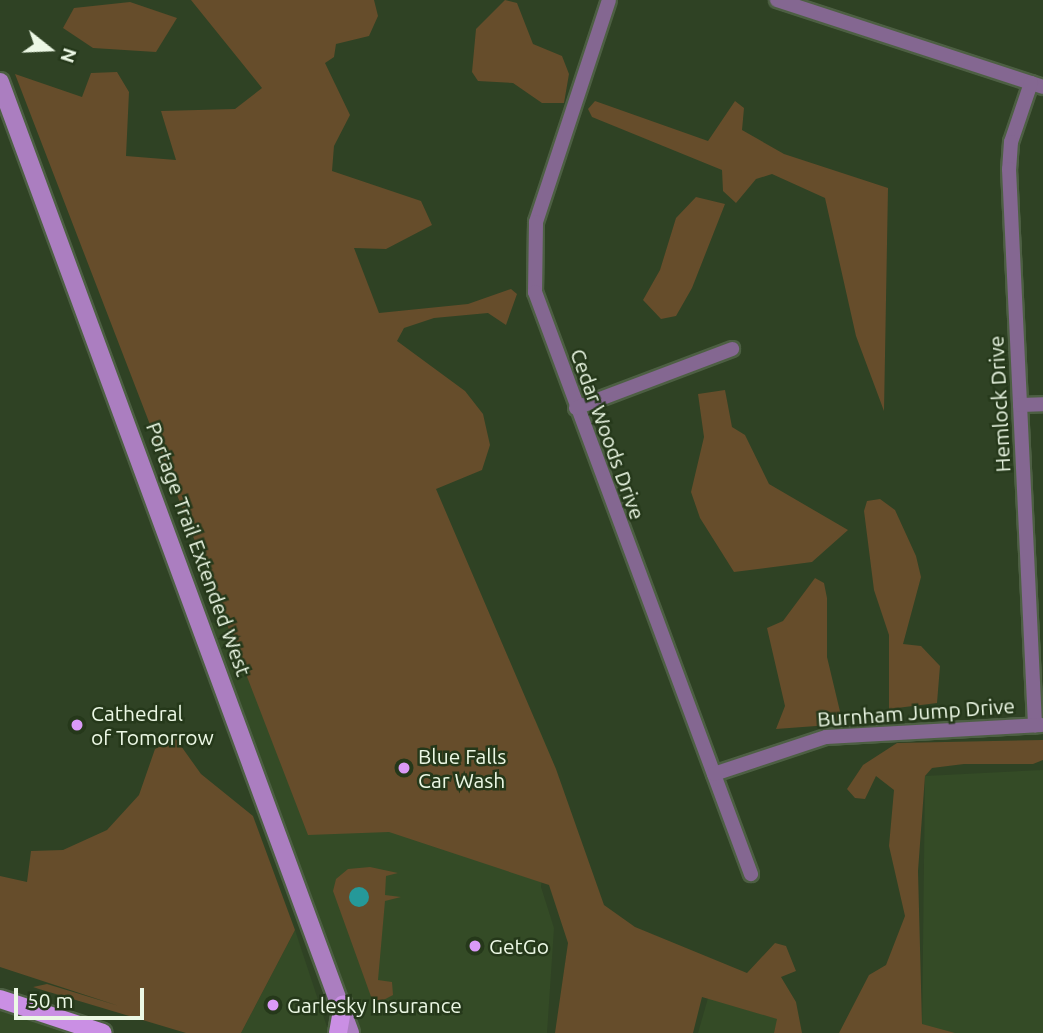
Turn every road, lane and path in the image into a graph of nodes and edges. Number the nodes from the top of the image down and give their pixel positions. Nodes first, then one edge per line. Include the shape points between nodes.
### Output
1 (609, 0) edge
2 (777, 0) edge
3 (0, 84) edge
4 (1037, 85) edge
5 (732, 349) dead end
6 (1043, 404) edge
7 (1020, 405) junction
8 (576, 408) junction
9 (1039, 725) edge
10 (714, 774) junction
11 (751, 874) dead end
12 (0, 999) edge
13 (343, 1004) junction
14 (103, 1033) edge
15 (338, 1033) edge
16 (350, 1033) edge

1 - 8 street, Cedar Woods Drive via 532,248 539,307
2 - 4 street
3 - 13 main road, Portage Trail Extended West
4 - 7 street, Hemlock Drive via 1011,142 1009,169
5 - 8 street
6 - 7 street
7 - 9 street, Hemlock Drive
8 - 10 street, Cedar Woods Drive
9 - 10 street, Burnham Jump Drive via 818,738
10 - 11 street, Cedar Woods Drive
12 - 14 main road
13 - 15 main road
13 - 16 main road, Portage Trail Extended West

